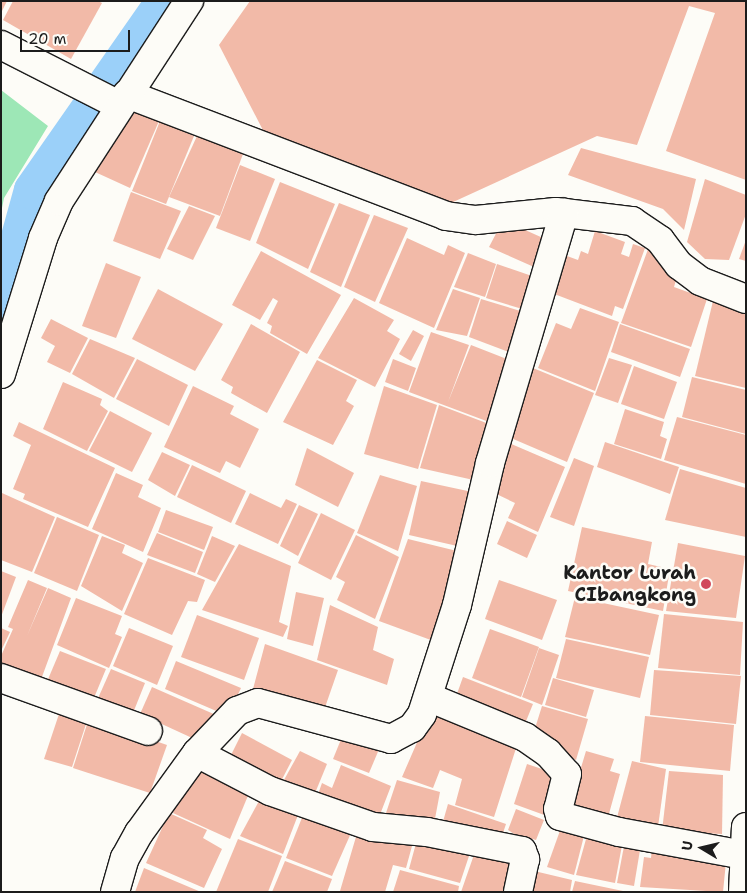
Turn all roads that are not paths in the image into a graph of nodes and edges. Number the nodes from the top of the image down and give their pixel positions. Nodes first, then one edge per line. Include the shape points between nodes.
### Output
1 (190, 1) edge
2 (1, 45) edge
3 (117, 99) junction
4 (564, 214) junction
5 (746, 299) edge
6 (1, 374) edge
7 (1, 678) edge
8 (428, 697) junction
9 (148, 731) dead end
10 (197, 753) junction
11 (746, 827) edge
12 (744, 855) junction
13 (115, 892) edge
14 (518, 892) edge
15 (743, 892) edge

1 - 3 street
2 - 3 street via 67,81
3 - 4 street via 446,216 476,220
3 - 6 street via 47,229
4 - 5 street via 632,221 660,240 679,266 700,281
4 - 8 street
7 - 9 street
8 - 10 street via 412,728 391,739 258,703 248,705
8 - 12 street via 525,737 548,753 567,774 558,809 560,816 619,832
10 - 13 street via 139,833 125,858
10 - 14 street via 270,791 373,827 427,832 522,851 525,859
11 - 12 street
12 - 15 street

